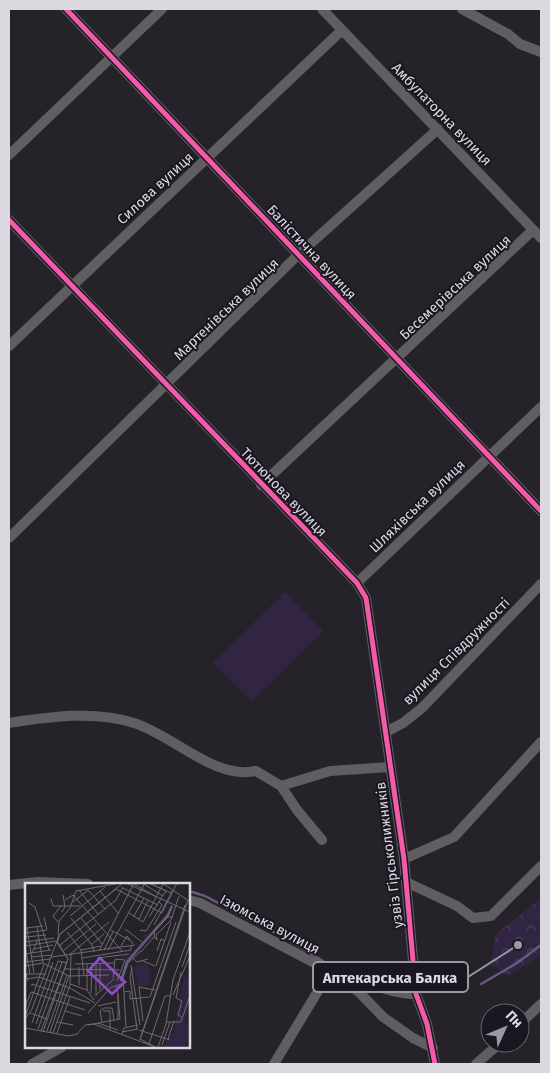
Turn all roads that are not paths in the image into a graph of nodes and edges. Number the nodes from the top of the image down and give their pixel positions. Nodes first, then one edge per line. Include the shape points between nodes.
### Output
1 (66, 9) edge
2 (162, 9) edge
3 (322, 9) edge
4 (462, 9) edge
5 (342, 30) junction
6 (541, 52) edge
7 (110, 57) junction
8 (438, 129) junction
9 (9, 155) edge
10 (208, 158) junction
11 (9, 220) edge
12 (533, 230) junction
13 (541, 238) edge
14 (299, 254) junction
15 (71, 287) junction
16 (9, 346) edge
17 (397, 357) junction
18 (164, 385) junction
19 (541, 407) edge
20 (489, 456) junction
21 (261, 485) junction
22 (541, 511) edge
23 (9, 538) edge
24 (356, 583) junction
25 (541, 584) edge
26 (9, 723) edge
27 (386, 732) junction
28 (541, 742) edge
29 (390, 766) junction
30 (281, 786) junction
31 (322, 840) dead end
32 (404, 859) junction
33 (541, 866) edge
34 (406, 882) junction
35 (25, 883) edge
36 (28, 883) edge
37 (63, 883) edge
38 (9, 885) edge
39 (190, 900) edge
40 (333, 973) junction
41 (416, 994) junction
42 (541, 1004) edge
43 (530, 1014) edge
44 (60, 1048) edge
45 (433, 1048) junction
46 (489, 1053) edge
47 (32, 1064) edge
48 (274, 1064) edge
49 (435, 1064) edge
50 (476, 1064) edge

1 - 7 street, Балістична вулиця
2 - 7 street
3 - 5 street, Амбулаторна вулиця
4 - 6 street via 520,44
5 - 8 street, Амбулаторна вулиця
5 - 10 street, Силова вулиця
7 - 9 street
7 - 10 street, Балістична вулиця
8 - 12 street, Амбулаторна вулиця
8 - 14 street, Мартенівська вулиця
10 - 14 street, Балістична вулиця
10 - 15 street, Силова вулиця
11 - 15 street, Тютюнова вулиця
12 - 13 street, Амбулаторна вулиця
12 - 17 street, Бесемерівська вулиця
14 - 17 street, Балістична вулиця
14 - 18 street, Мартенівська вулиця
15 - 16 street, Силова вулиця
15 - 18 street, Тютюнова вулиця
17 - 20 street, Балістична вулиця
17 - 21 street, Бесемерівська вулиця
18 - 21 street, Тютюнова вулиця
18 - 23 street, Мартенівська вулиця
19 - 20 street, Шляхівська вулиця
20 - 22 street, Балістична вулиця
20 - 24 street, Шляхівська вулиця
21 - 24 street, Тютюнова вулиця
24 - 27 street, узвіз Гірськолижників via 366,598
25 - 27 street, вулиця Співдружності via 422,708
26 - 30 street via 101,715 136,723 220,768 243,774 256,771
27 - 29 street, узвіз Гірськолижників
28 - 32 street via 454,837
29 - 30 street via 330,771
29 - 32 street, узвіз Гірськолижників
30 - 31 street
32 - 34 street, узвіз Гірськолижників
33 - 34 street via 491,916 473,918 458,906
34 - 41 street, узвіз Гірськолижників
35 - 38 street
36 - 37 street
39 - 40 street, Ізюмська вулиця
40 - 41 street, Ізюмська вулиця via 399,994
40 - 45 street, Ізюмська вулиця via 359,992 383,1017
40 - 48 street
41 - 45 street, узвіз Гірськолижників
42 - 43 street
44 - 47 street
45 - 49 street, узвіз Гірськолижників
46 - 50 street

